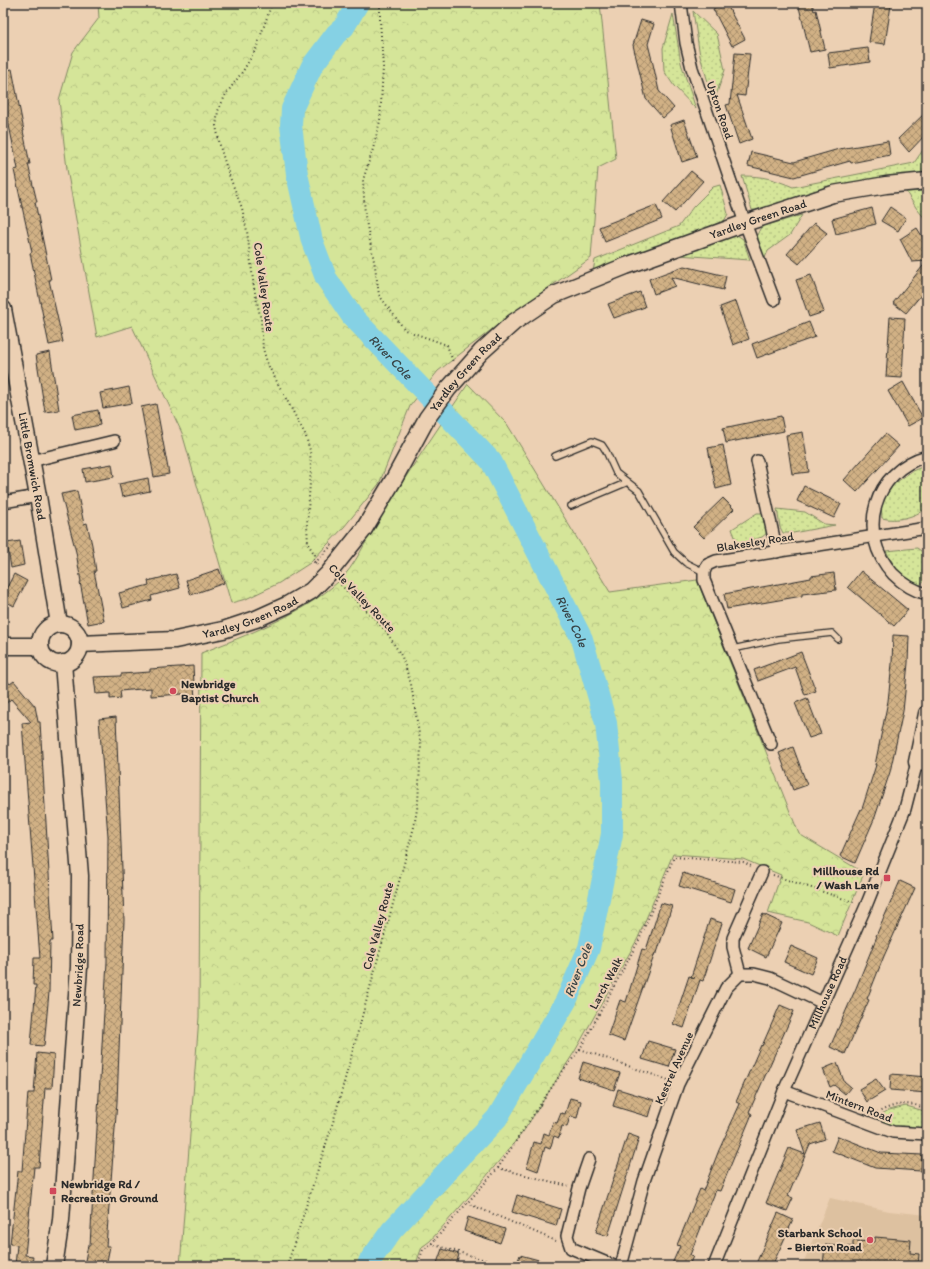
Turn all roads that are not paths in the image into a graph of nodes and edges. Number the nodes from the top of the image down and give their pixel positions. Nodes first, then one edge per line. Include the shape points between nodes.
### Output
1 (681, 3) edge
2 (927, 182) edge
3 (745, 223) junction
4 (774, 300) dead end
5 (3, 309) edge
6 (8, 358) edge
7 (114, 441) dead end
8 (555, 456) dead end
9 (927, 456) edge
10 (31, 461) junction
11 (758, 461) dead end
12 (628, 482) junction
13 (38, 496) junction
14 (3, 502) edge
15 (571, 506) dead end
16 (927, 528) edge
17 (873, 536) junction
18 (777, 552) junction
19 (704, 572) junction
20 (927, 594) edge
21 (59, 624) junction
22 (838, 639) dead end
23 (80, 644) junction
24 (3, 646) edge
25 (40, 646) junction
26 (733, 649) junction
27 (63, 664) junction
28 (927, 714) edge
29 (771, 744) dead end
30 (922, 762) edge
31 (762, 872) road end
32 (740, 974) junction
33 (823, 1003) junction
34 (784, 1091) junction
35 (927, 1134) edge
36 (589, 1159) dead end
37 (54, 1266) edge
38 (614, 1266) edge
39 (621, 1266) edge
40 (714, 1266) edge

1 - 3 street, Upton Road via 692,68
2 - 3 street, Yardley Green Road via 886,185 833,194
3 - 4 street, Upton Road
3 - 23 street, Yardley Green Road via 554,295 514,322 481,352 448,389 427,418 364,529 311,591 256,619 223,630 175,640
5 - 6 street, Little Bromwich Road
6 - 10 street, Little Bromwich Road
7 - 10 street
8 - 12 lane via 592,441 602,445 616,473
9 - 17 street via 906,465 885,485 874,511
10 - 13 street, Little Bromwich Road
11 - 18 street
12 - 15 lane
12 - 19 lane via 639,491 674,552 686,563
13 - 14 street
13 - 21 street, Little Bromwich Road
16 - 17 street, Blakesley Road
17 - 18 street, Blakesley Road
17 - 20 street via 879,554 892,573 910,587
18 - 19 street, Blakesley Road via 716,561 707,565
19 - 26 street via 704,580
21 - 23 street via 70,627 79,637
21 - 25 street via 48,629 41,639
22 - 26 lane via 832,633 778,639
23 - 27 street via 74,658
24 - 25 street
25 - 27 street via 49,660
26 - 29 street
27 - 37 street, Newbridge Road via 80,876 79,966 61,1220
28 - 30 street, Millhouse Road
30 - 33 street, Millhouse Road via 866,906
31 - 32 street via 733,938
32 - 33 street via 770,978
32 - 39 street, Kestrel Avenue via 726,988 678,1084 644,1181
33 - 34 street, Millhouse Road
34 - 35 street, Mintern Road via 893,1132
34 - 40 street, Millhouse Road
36 - 38 street via 567,1236 571,1248

